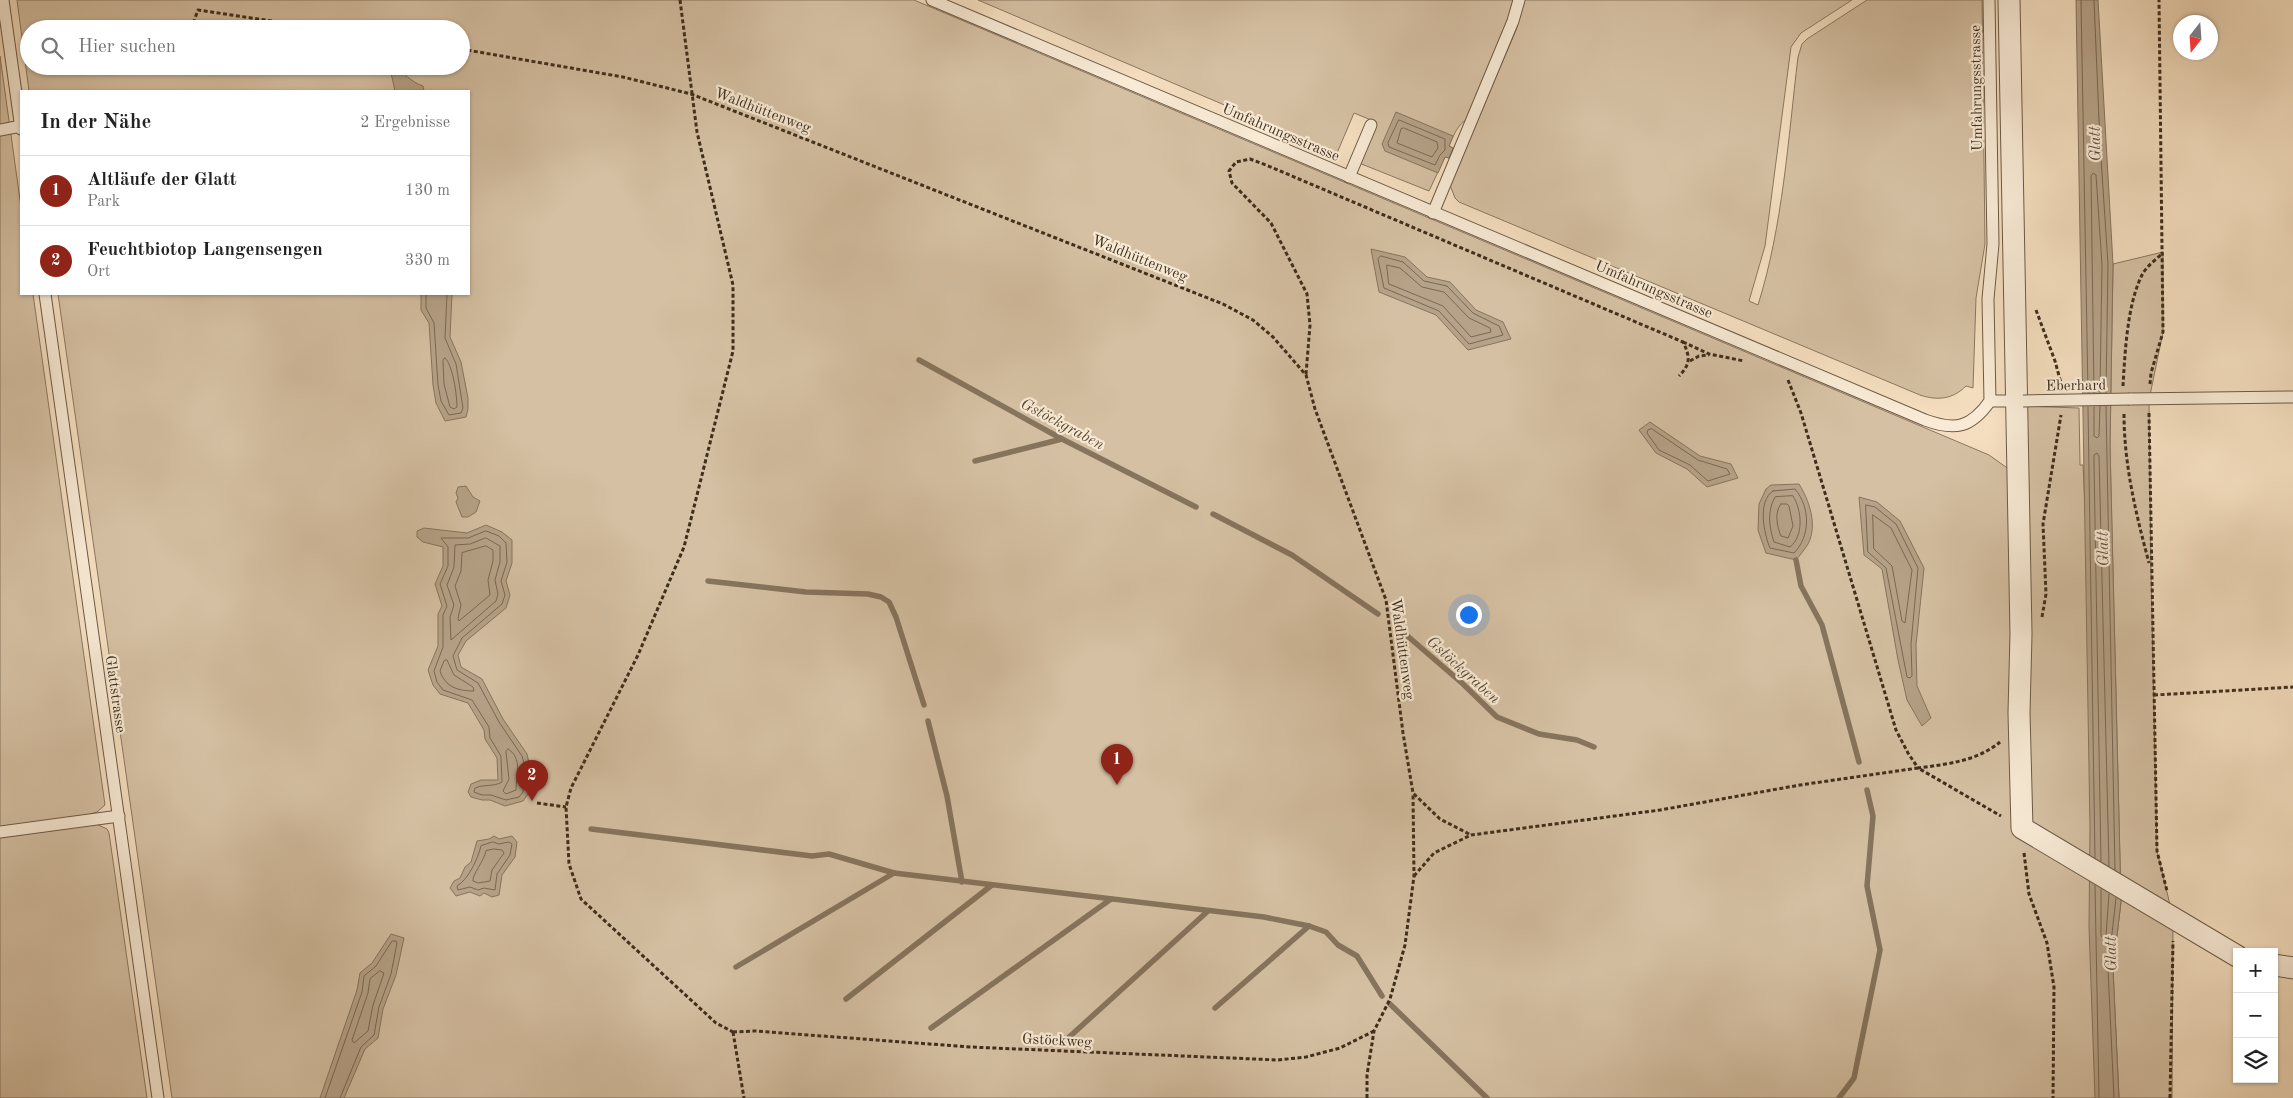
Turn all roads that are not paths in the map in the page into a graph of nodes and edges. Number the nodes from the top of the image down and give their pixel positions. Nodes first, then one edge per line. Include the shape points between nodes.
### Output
1 (3, 0) edge
2 (932, 0) edge
3 (1519, 0) edge
4 (1989, 0) edge
5 (2009, 0) edge
6 (20, 121) edge
7 (1371, 125) dead end
8 (20, 128) edge
9 (0, 130) edge
10 (1349, 177) junction
11 (1433, 213) junction
12 (45, 295) edge
13 (2293, 397) edge
14 (1990, 401) junction
15 (2019, 401) junction
16 (119, 816) junction
17 (0, 832) edge
18 (2233, 954) edge
19 (2278, 966) edge
20 (2293, 968) edge
21 (158, 1098) edge

1 - 6 lane
2 - 10 lane, Umfahrungsstrasse
3 - 11 lane
4 - 14 lane, Umfahrungsstrasse via 1993,244 1988,299
5 - 15 street
7 - 10 lane
8 - 9 lane
10 - 11 lane, Umfahrungsstrasse
11 - 14 lane, Umfahrungsstrasse via 1941,426 1965,425
12 - 16 lane, Glattstrasse
13 - 15 lane, Eberhard, bridge
14 - 15 lane, Eberhard
15 - 18 street via 2022,828
16 - 17 lane
16 - 21 lane, Glattstrasse
19 - 20 street

